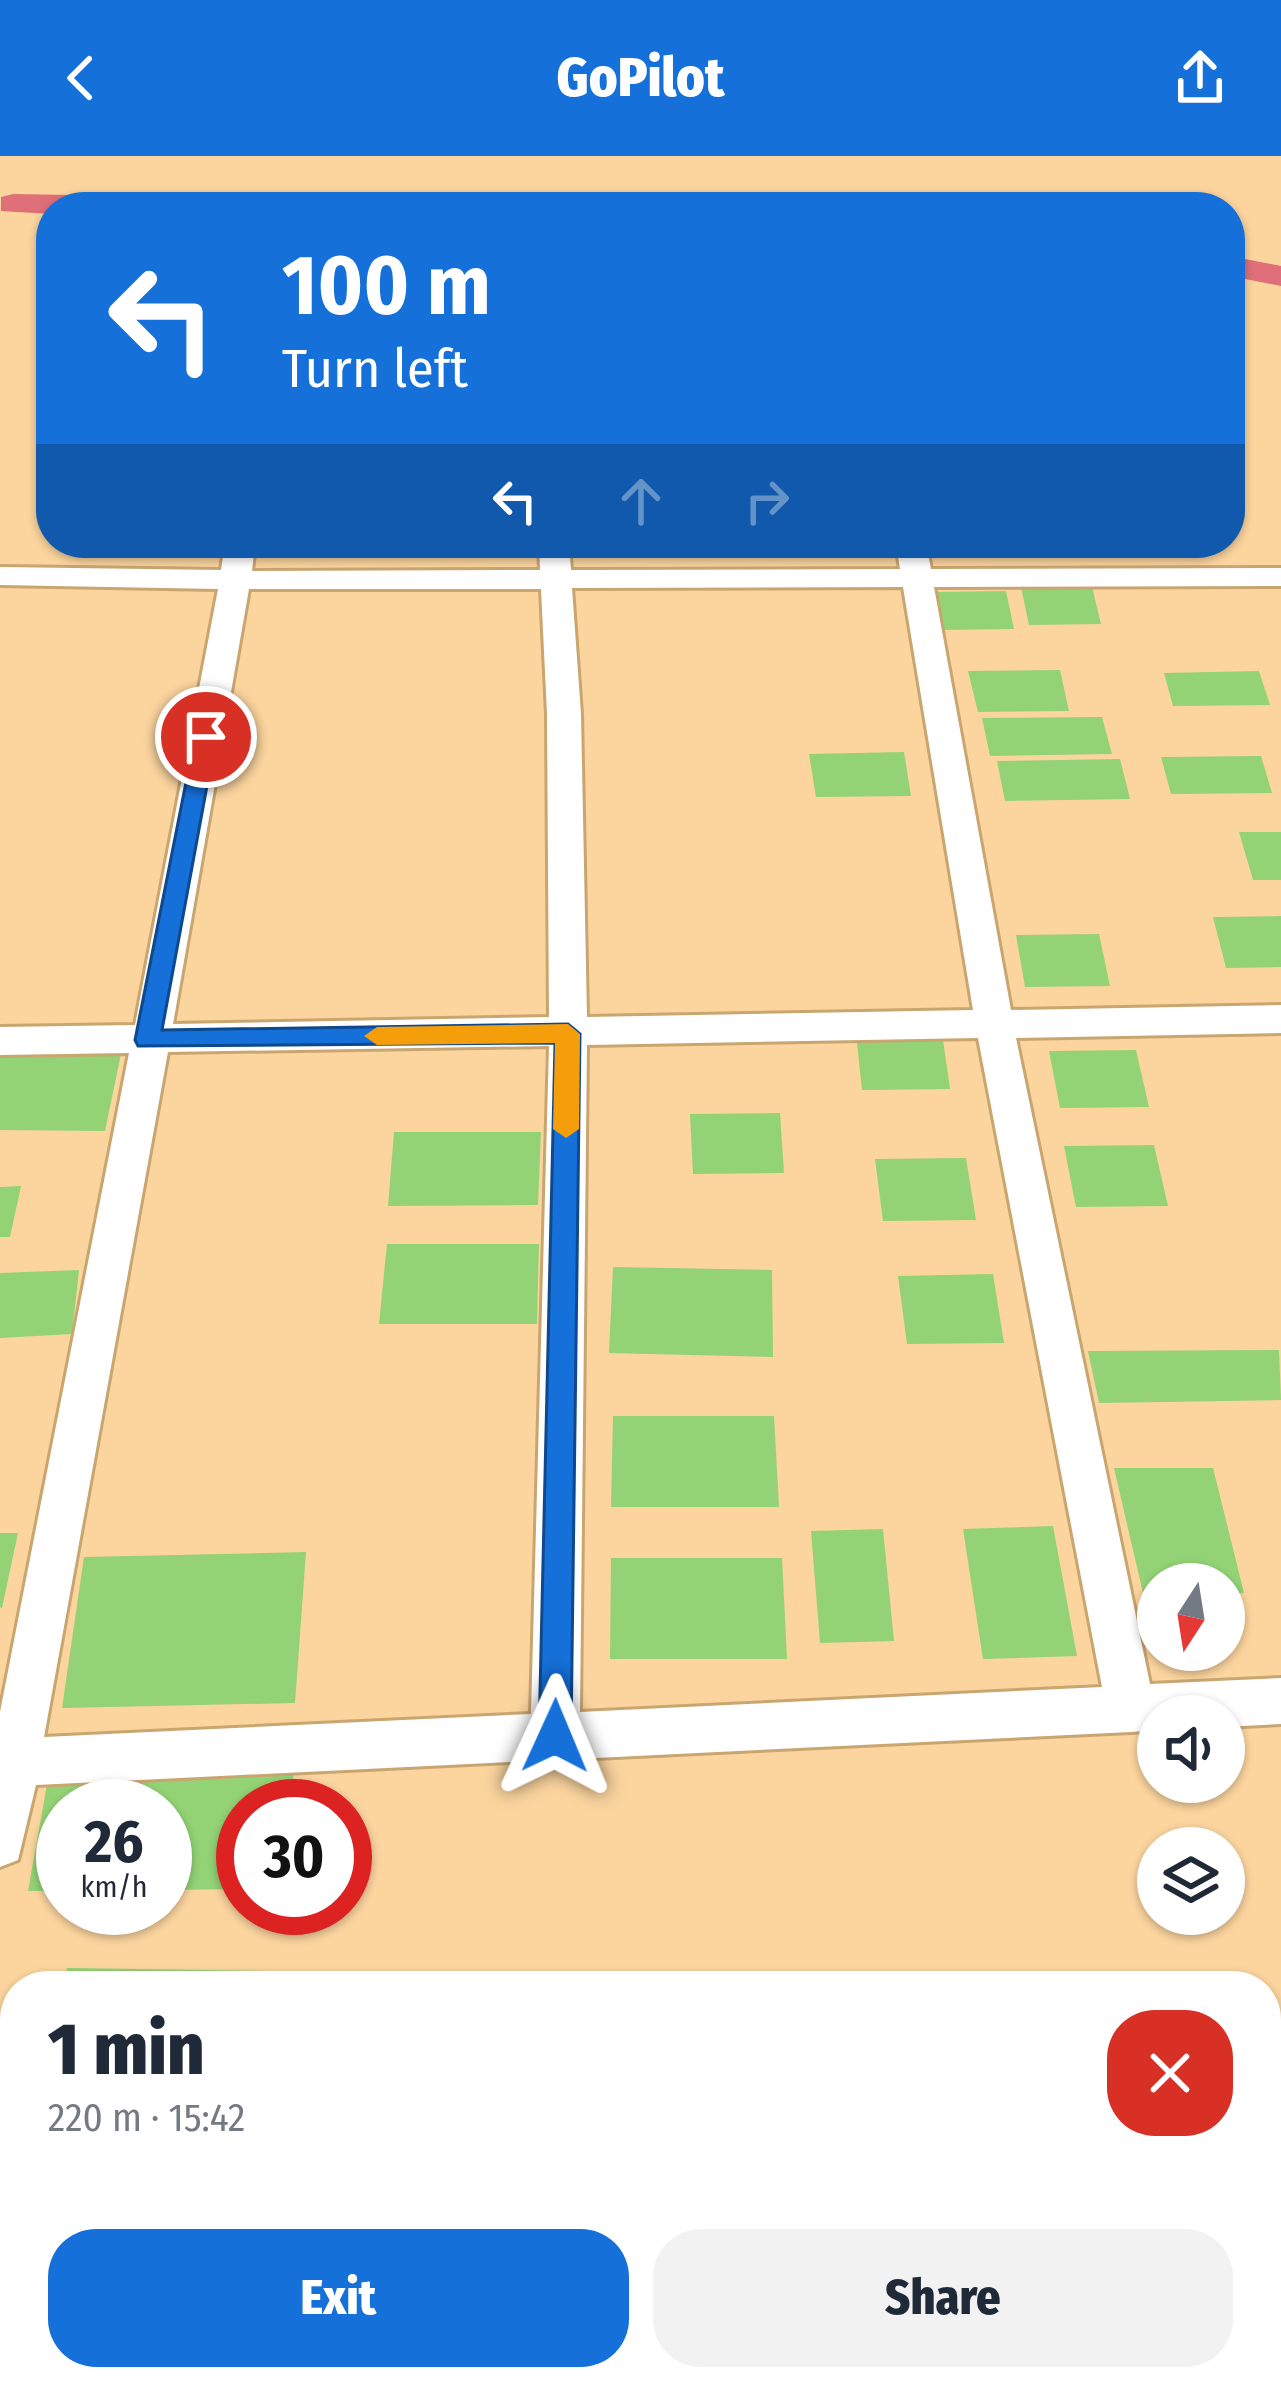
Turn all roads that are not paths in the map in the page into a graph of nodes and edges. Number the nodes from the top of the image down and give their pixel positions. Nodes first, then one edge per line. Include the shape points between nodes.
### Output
1 (914, 560) edge
2 (555, 561) edge
3 (236, 562) edge
4 (0, 576) edge
5 (1281, 577) edge
6 (1281, 1019) edge
7 (994, 1022) junction
8 (568, 1034) junction
9 (147, 1040) junction
10 (0, 1041) edge
11 (1281, 1701) edge
12 (1131, 1709) junction
13 (555, 1736) junction
14 (6, 1763) edge
15 (0, 1843) edge

1 - 2 street
1 - 5 street
1 - 7 street
2 - 3 street
2 - 8 street
3 - 4 street
3 - 9 street
6 - 7 street
7 - 8 street
7 - 12 street
8 - 9 street
8 - 13 street
9 - 10 street
9 - 14 street
11 - 12 street
12 - 13 street
13 - 14 street
14 - 15 street

